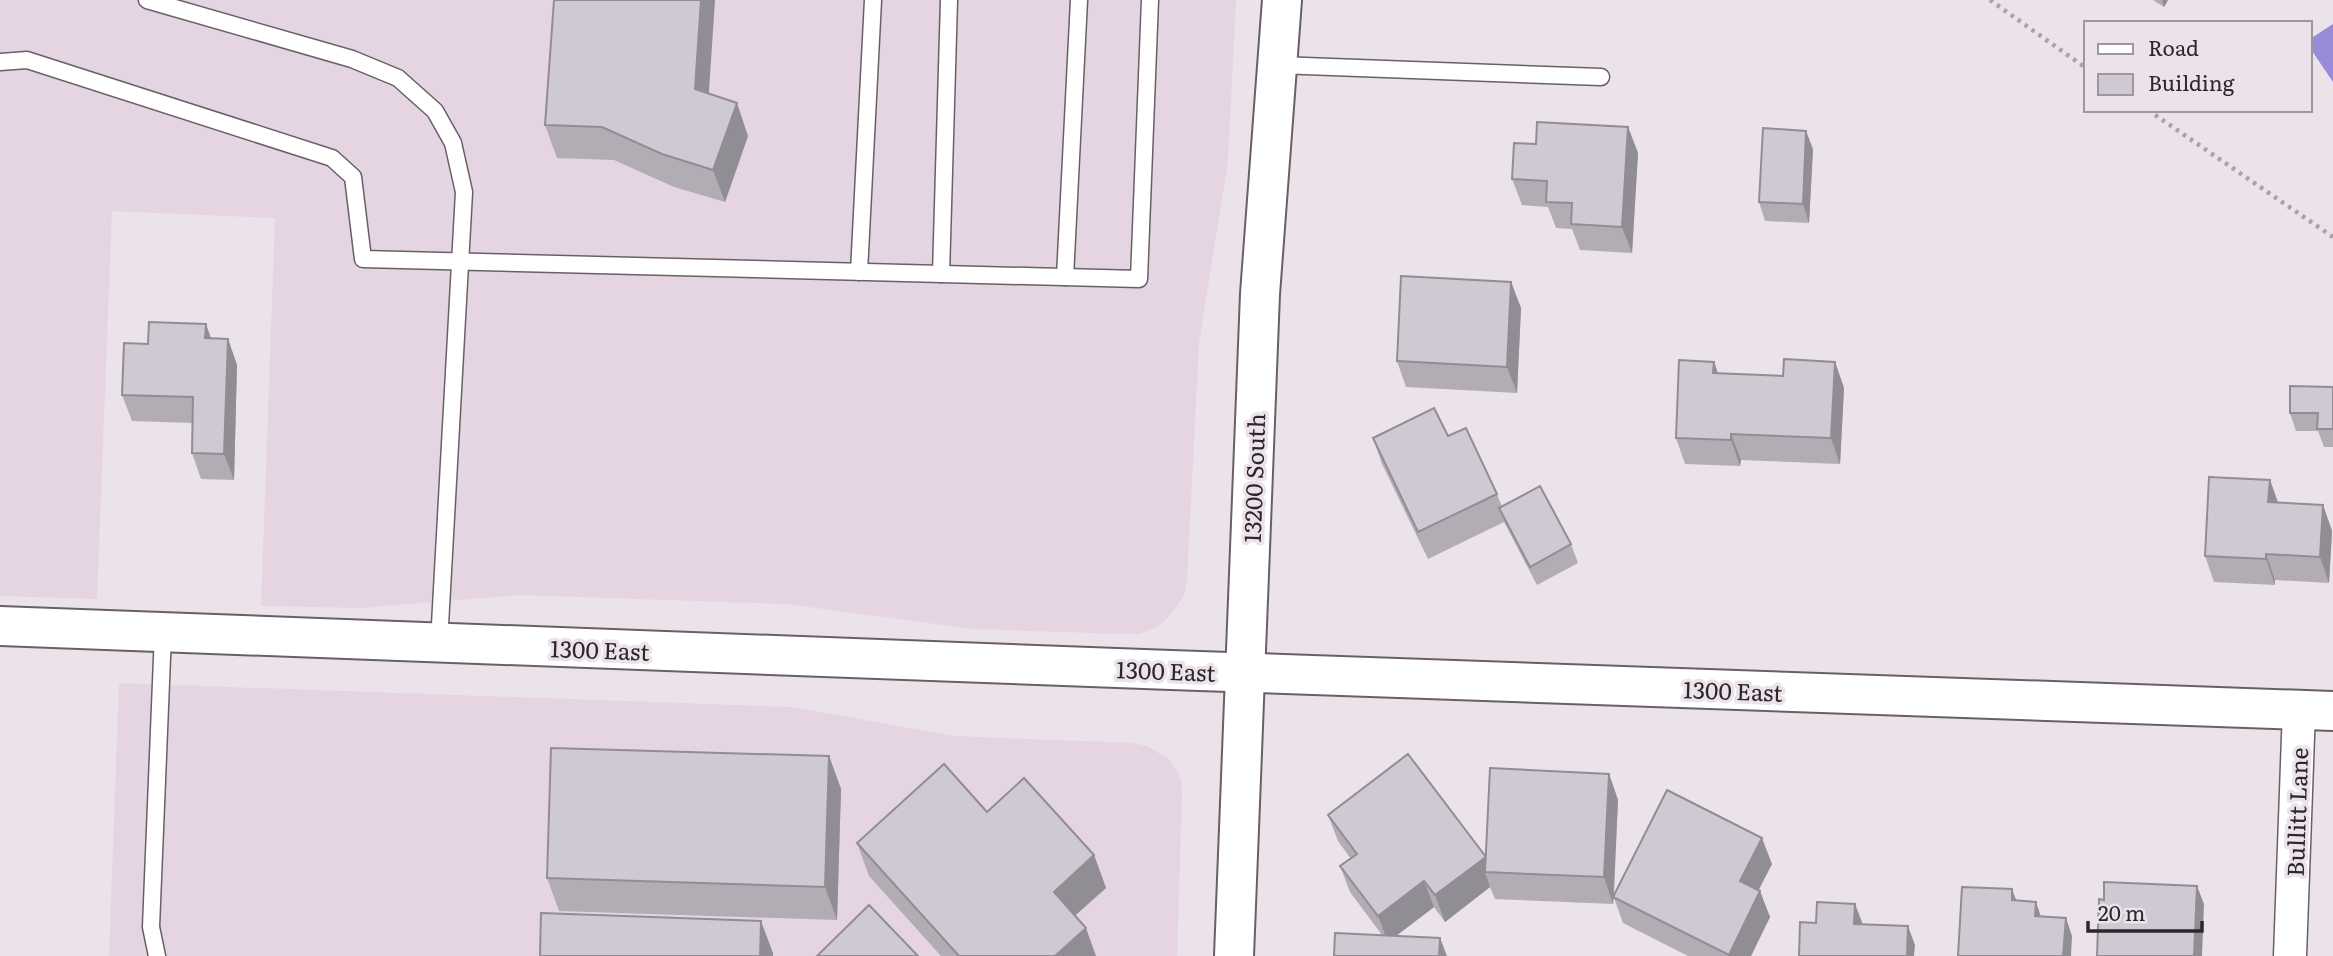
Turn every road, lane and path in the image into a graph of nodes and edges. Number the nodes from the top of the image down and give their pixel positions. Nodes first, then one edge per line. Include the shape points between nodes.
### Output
1 (147, 0) edge
2 (873, 0) edge
3 (949, 0) edge
4 (1079, 0) edge
5 (1150, 0) edge
6 (1282, 0) edge
7 (1990, 0) edge
8 (0, 62) edge
9 (1278, 65) junction
10 (2084, 67) edge
11 (1601, 77) dead end
12 (2151, 112) edge
13 (2333, 236) edge
14 (459, 261) junction
15 (859, 271) junction
16 (941, 274) junction
17 (1065, 277) junction
18 (0, 626) edge
19 (163, 633) junction
20 (439, 643) junction
21 (1245, 673) junction
22 (2316, 710) edge
23 (157, 956) edge
24 (1234, 956) edge
25 (2290, 956) edge

1 - 14 lane via 352,59 398,78 435,111 453,143 464,192
2 - 15 lane
3 - 16 lane
4 - 17 lane
5 - 17 lane via 1139,279
6 - 9 main road, 13200 South
7 - 10 path
8 - 14 lane via 27,60 332,158 353,177 363,259
9 - 11 lane
9 - 21 main road, 13200 South via 1260,294
12 - 13 path
14 - 15 lane
14 - 20 lane
15 - 16 lane
16 - 17 lane
18 - 19 main road, 1300 East
19 - 20 main road, 1300 East
19 - 23 lane via 151,927
20 - 21 main road, 1300 East
21 - 22 main road, 1300 East
21 - 24 main road, 13200 South
22 - 25 street, Bullitt Lane

